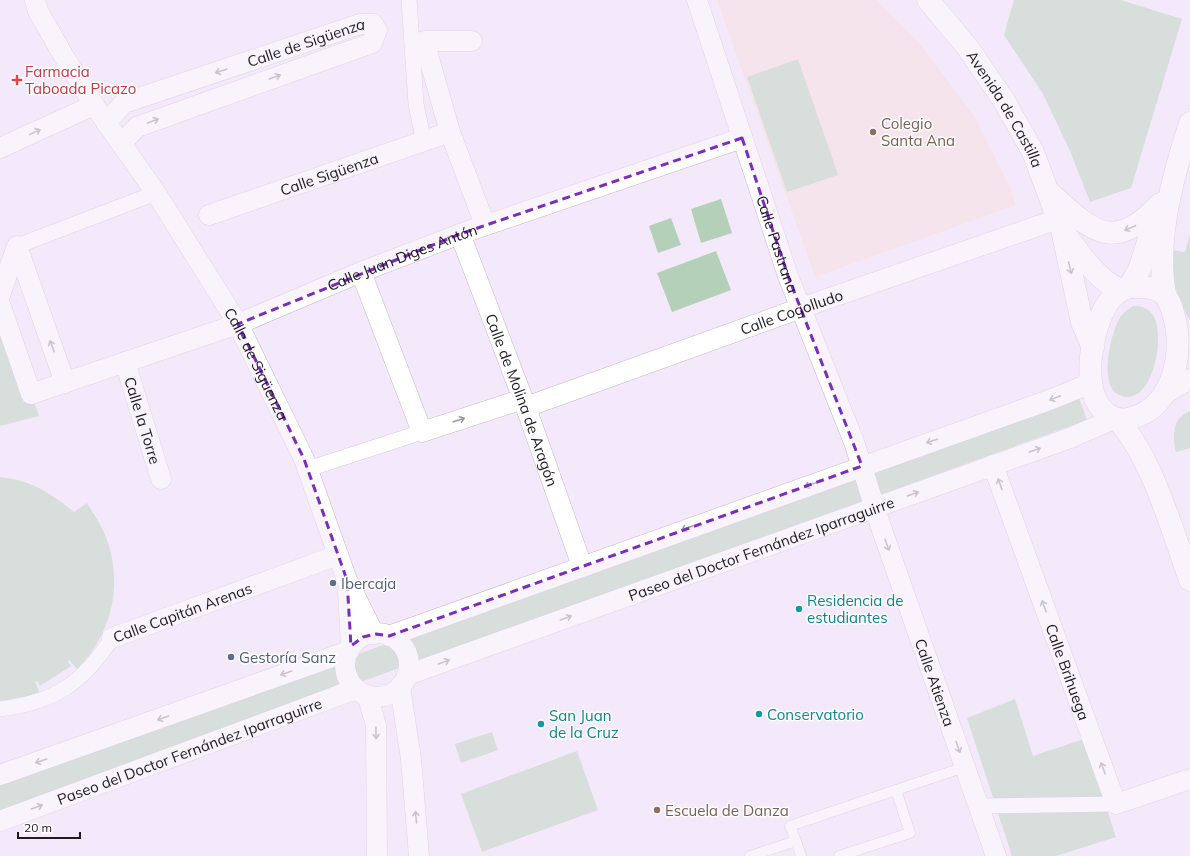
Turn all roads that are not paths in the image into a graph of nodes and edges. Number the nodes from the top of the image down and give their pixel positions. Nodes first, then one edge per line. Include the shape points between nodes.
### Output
1 (35, 0) edge
2 (408, 0) edge
3 (697, 0) edge
4 (928, 0) edge
5 (472, 41) dead end
6 (94, 105) junction
7 (106, 123) junction
8 (1190, 123) edge
9 (450, 132) junction
10 (742, 138) junction
11 (424, 142) junction
12 (122, 143) junction
13 (0, 148) edge
14 (1172, 182) junction
15 (156, 193) junction
16 (1049, 193) junction
17 (1160, 204) junction
18 (209, 216) dead end
19 (1060, 224) junction
20 (485, 226) junction
21 (460, 234) junction
22 (17, 246) junction
23 (361, 272) junction
24 (1125, 288) junction
25 (0, 295) edge
26 (1165, 295) junction
27 (0, 304) edge
28 (801, 308) junction
29 (238, 324) junction
30 (1184, 332) edge
31 (1093, 348) junction
32 (125, 362) junction
33 (1190, 379) edge
34 (66, 383) junction
35 (1091, 383) junction
36 (1164, 394) junction
37 (525, 403) junction
38 (1148, 412) junction
39 (1116, 420) junction
40 (422, 432) junction
41 (993, 465) junction
42 (862, 466) junction
43 (308, 469) junction
44 (161, 479) dead end
45 (1158, 494) junction
46 (874, 508) junction
47 (338, 555) junction
48 (582, 566) junction
49 (347, 580) junction
50 (1190, 580) edge
51 (381, 635) junction
52 (112, 638) joint
53 (350, 648) junction
54 (404, 681) junction
55 (362, 692) junction
56 (0, 709) edge
57 (965, 767) junction
58 (0, 775) edge
59 (1190, 778) edge
60 (896, 790) junction
61 (1116, 804) junction
62 (978, 806) junction
63 (0, 821) edge
64 (796, 841) junction
65 (377, 856) edge
66 (419, 856) edge
67 (750, 856) edge
68 (801, 856) edge
69 (839, 856) edge
70 (996, 856) edge

1 - 6 street, Calle de Sigüenza via 38,11
2 - 11 street via 416,104
3 - 10 street, Calle Pastrana
4 - 16 street, Avenida de Castilla via 968,48 1004,101 1033,152
5 - 9 street via 424,41
6 - 7 street, Calle de Sigüenza
13 -> 6 street
7 - 12 street, Calle de Sigüenza
12 -> 7 street, Calle de Sigüenza via 137,127 372,42 377,30 373,24 360,24 124,103
8 - 14 street
9 - 11 street, Calle Sigüenza
9 - 20 street
10 - 20 street, Calle Juan Diges Antón
10 - 28 street, Calle Pastrana
11 - 18 street, Calle Sigüenza
12 - 15 street, Calle de Sigüenza
14 - 17 street
14 - 26 street via 1161,274
15 - 22 street
15 - 29 street, Calle de Sigüenza
17 -> 16 street via 1147,218 1131,228 1115,233 1086,225
16 - 19 street, Avenida de Castilla
17 - 24 street via 1139,270
19 - 24 street, Avenida de Castilla via 1093,271 1110,285
19 - 28 street, Calle Cogolludo
19 -> 31 street, Avenida de Castilla via 1082,322
20 - 21 street, Calle Juan Diges Antón
21 - 23 street, Calle Juan Diges Antón
21 - 37 street, Calle de Molina de Aragón
22 - 25 street
34 -> 22 street
23 - 29 street, Calle Juan Diges Antón
23 - 40 street
24 - 26 street via 1148,287
24 - 31 street via 1108,303 1098,323
26 - 30 street
27 - 34 street, Calle Juan Diges Antón via 31,394
28 - 37 street, Calle Cogolludo
28 - 42 street, Calle Pastrana
29 - 32 street, Calle Juan Diges Antón
29 - 43 street, Calle de Sigüenza
30 - 36 street via 1174,370
31 - 35 street
32 - 34 street, Calle Juan Diges Antón
32 - 44 street, Calle la Torre
33 - 36 street
35 - 39 street via 1098,403 1105,413
35 -> 42 street
36 - 38 street
40 -> 37 street, Calle Cogolludo
37 - 48 street, Calle de Molina de Aragón
38 - 39 street via 1128,420
38 - 45 street via 1146,438
41 -> 39 street, Paseo del Doctor Fernández Iparraguirre
39 - 45 street via 1137,448
40 - 43 street
46 -> 41 street, Paseo del Doctor Fernández Iparraguirre
61 -> 41 street, Calle Brihuega
42 - 46 street, Calle Pastrana
42 -> 48 street
43 - 47 street, Calle de Sigüenza
45 - 50 street
54 -> 46 street, Paseo del Doctor Fernández Iparraguirre
46 -> 57 street, Calle Atienza
47 - 49 street, Calle de Sigüenza
47 - 52 street, Calle Capitán Arenas
48 - 51 street
49 - 51 street, Calle de Sigüenza
49 - 53 street, Calle de Sigüenza
51 - 53 street via 363,636
51 - 54 street via 398,642 405,650 409,662
52 - 56 street, Calle Capitán Arenas via 88,670 58,694 27,706
53 - 55 street via 345,662 346,674
53 -> 58 street
54 - 55 street via 385,696
66 -> 54 street
63 -> 55 street, Paseo del Doctor Fernández Iparraguirre
55 -> 65 street via 376,725
57 - 60 lane
57 - 62 street, Calle Atienza
59 - 61 street
60 - 64 lane via 790,826
60 - 69 lane via 910,833
61 - 62 street
62 - 70 street, Calle Atienza
64 - 67 lane
64 - 68 lane

